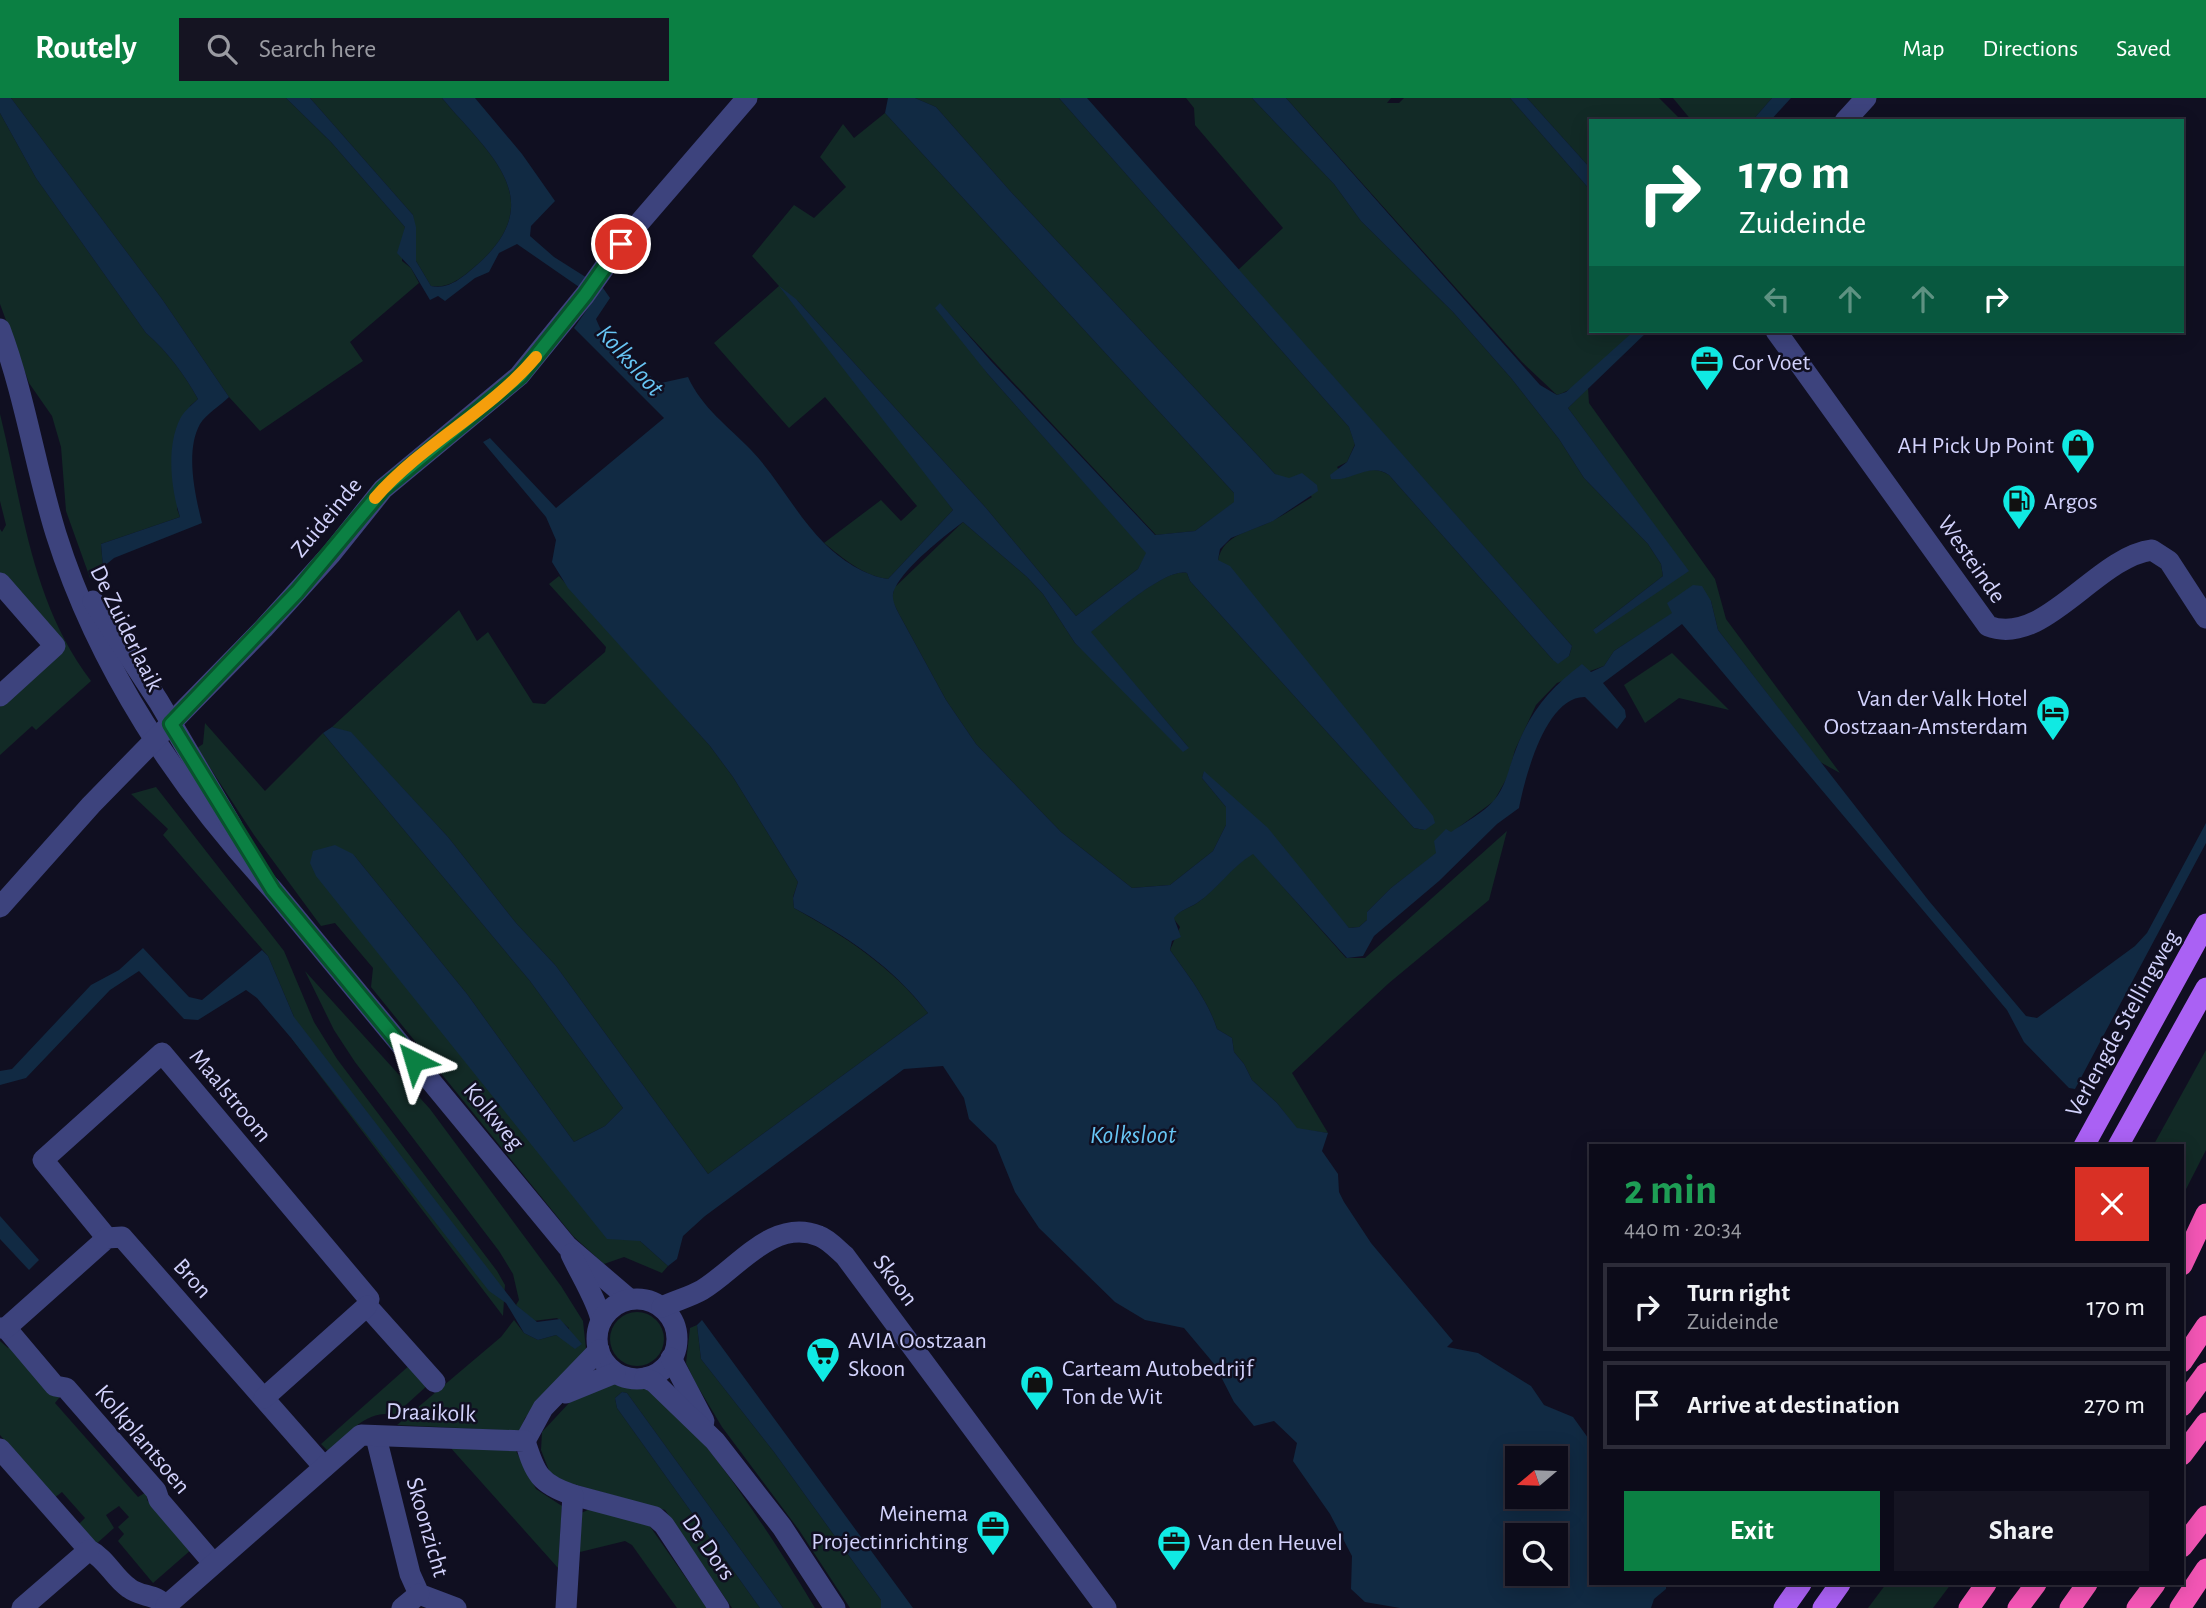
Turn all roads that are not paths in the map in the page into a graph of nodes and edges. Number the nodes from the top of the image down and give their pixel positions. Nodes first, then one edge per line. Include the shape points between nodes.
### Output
1 (747, 98) edge
2 (1866, 98) edge
3 (1847, 119) edge
4 (0, 329) edge
5 (1777, 333) edge
6 (57, 535) junction
7 (0, 583) edge
8 (2206, 618) edge
9 (0, 696) edge
10 (171, 724) junction
11 (156, 741) junction
12 (273, 890) junction
13 (0, 907) edge
14 (2206, 924) edge
15 (2206, 988) edge
16 (2085, 1144) edge
17 (2119, 1144) edge
18 (2206, 1214) edge
19 (107, 1238) junction
20 (567, 1246) junction
21 (2184, 1261) edge
22 (701, 1291) junction
23 (629, 1299) junction
24 (367, 1306) junction
25 (662, 1307) junction
26 (601, 1321) junction
27 (2206, 1326) edge
28 (3, 1328) edge
29 (676, 1328) junction
30 (599, 1350) junction
31 (671, 1358) junction
32 (2184, 1359) edge
33 (615, 1373) junction
34 (2206, 1373) edge
35 (645, 1378) junction
36 (435, 1382) dead end
37 (264, 1398) junction
38 (551, 1400) junction
39 (2184, 1403) edge
40 (2206, 1423) edge
41 (376, 1437) junction
42 (525, 1441) junction
43 (715, 1441) junction
44 (0, 1449) edge
45 (2184, 1452) edge
46 (324, 1466) junction
47 (573, 1495) junction
48 (2206, 1516) edge
49 (2184, 1544) edge
50 (89, 1550) junction
51 (213, 1563) junction
52 (2206, 1569) edge
53 (1800, 1585) edge
54 (1839, 1585) edge
55 (1985, 1585) edge
56 (2034, 1585) edge
57 (2086, 1585) edge
58 (2154, 1585) edge
59 (410, 1601) edge
60 (832, 1605) edge
61 (167, 1607) edge
62 (22, 1608) edge
63 (456, 1608) edge
64 (566, 1608) edge
65 (719, 1608) edge
66 (1106, 1608) edge
67 (1784, 1608) edge
68 (1823, 1608) edge
69 (1969, 1608) edge
70 (2018, 1608) edge
71 (2070, 1608) edge
72 (2137, 1608) edge
73 (2180, 1608) edge

1 - 10 street, Zuideinde via 621,244 506,389 383,489 305,583
2 - 3 street
4 - 6 street, De Zuiderlaaik via 26,409
5 - 8 street, Westeinde via 1988,626 2001,632 2029,626 2111,567 2138,552 2152,550 2169,561
6 - 10 street, De Zuiderlaaik via 82,585
6 - 11 street, De Zuiderlaaik via 102,646
7 - 9 street via 55,646
10 - 11 street, Zuideinde
10 - 12 street, Kolkweg
11 - 12 street, Kolkweg via 222,834
11 - 13 street, Zuideinde via 91,805
12 - 20 street, Kolkweg
14 - 16 main road, Verlengde Stellingweg
15 - 17 main road
18 - 21 highway
19 - 24 street, Maalstroom via 43,1160 162,1053 369,1299
19 - 28 street
19 - 37 street, Bron via 122,1237
20 - 23 street, Kolkweg
20 - 26 street, Kolkweg via 600,1309
22 - 25 street, Skoon
22 - 29 street, Skoon
22 - 66 street, Skoon via 782,1233 821,1236 845,1256
23 - 25 street
23 - 26 street
24 - 36 street, Maalstroom
24 - 37 street
25 - 29 street
26 - 30 street
27 - 32 highway
28 - 51 street, Kolkplantsoen via 55,1386 66,1388
29 - 31 street
30 - 33 street
30 - 38 street
31 - 35 street via 662,1370
31 - 43 street
33 - 35 street
33 - 38 street
34 - 39 highway
35 - 43 street
37 - 46 street, Bron
38 - 42 street
40 - 45 highway
41 - 42 street, Draaikolk
41 - 46 street, Draaikolk via 361,1436
41 - 59 street, Skoonzicht via 410,1574
42 - 47 street via 532,1464 547,1486
43 - 60 street via 782,1527
44 - 50 street
46 - 51 street, Draaikolk
47 - 64 street
47 - 65 street, De Dors via 655,1517
48 - 49 highway
50 - 61 street, Draaikolk via 130,1589 159,1598
50 - 62 street
51 - 61 street, Draaikolk
52 - 73 highway
53 - 67 main road
54 - 68 main road
55 - 69 highway
56 - 70 highway
57 - 71 highway
58 - 72 highway
59 - 63 street, Skoonzicht

